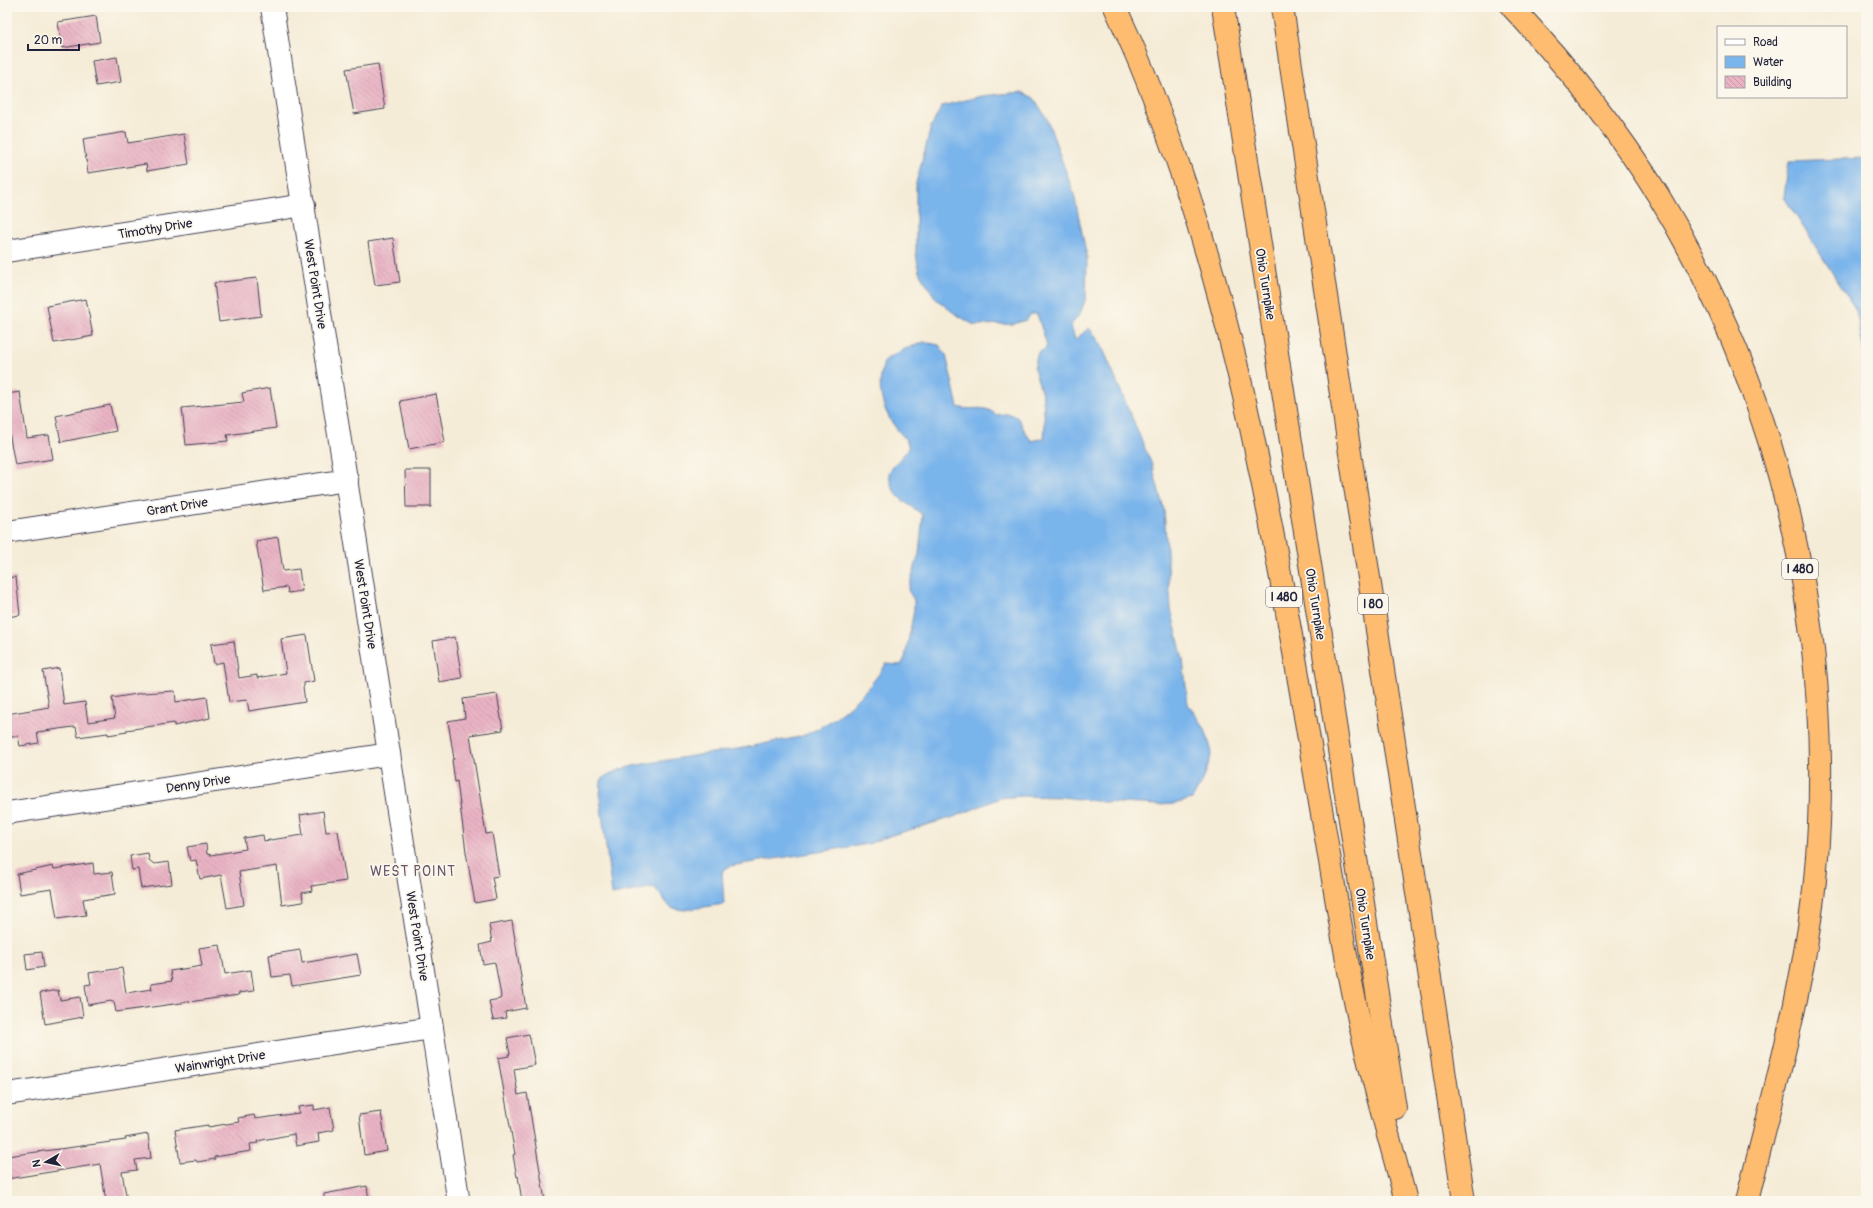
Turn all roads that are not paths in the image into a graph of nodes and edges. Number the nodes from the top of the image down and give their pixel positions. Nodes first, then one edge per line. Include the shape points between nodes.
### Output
1 (272, 7) edge
2 (1115, 7) edge
3 (1223, 7) edge
4 (1282, 7) edge
5 (1512, 7) edge
6 (304, 206) junction
7 (7, 251) edge
8 (347, 480) junction
9 (7, 532) edge
10 (390, 754) junction
11 (7, 813) edge
12 (432, 1028) junction
13 (7, 1094) edge
14 (457, 1201) edge
15 (1406, 1201) edge
16 (1409, 1201) edge
17 (1464, 1201) edge
18 (1747, 1201) edge

1 - 6 street, West Point Drive
2 - 15 highway, I 480 via 1152,92 1181,171 1208,254 1234,348 1262,475 1358,1016
3 - 16 highway, Ohio Turnpike
4 - 17 highway, I 80
5 - 18 highway, I 480 via 1552,51 1608,121 1658,195 1682,236 1720,313 1754,395 1792,527 1808,612 1817,702 1818,840 1801,971
6 - 7 street, Timothy Drive
6 - 8 street, West Point Drive
8 - 9 street, Grant Drive
8 - 10 street, West Point Drive
10 - 11 street, Denny Drive
10 - 12 street, West Point Drive
12 - 13 street, Wainwright Drive
12 - 14 street, West Point Drive

